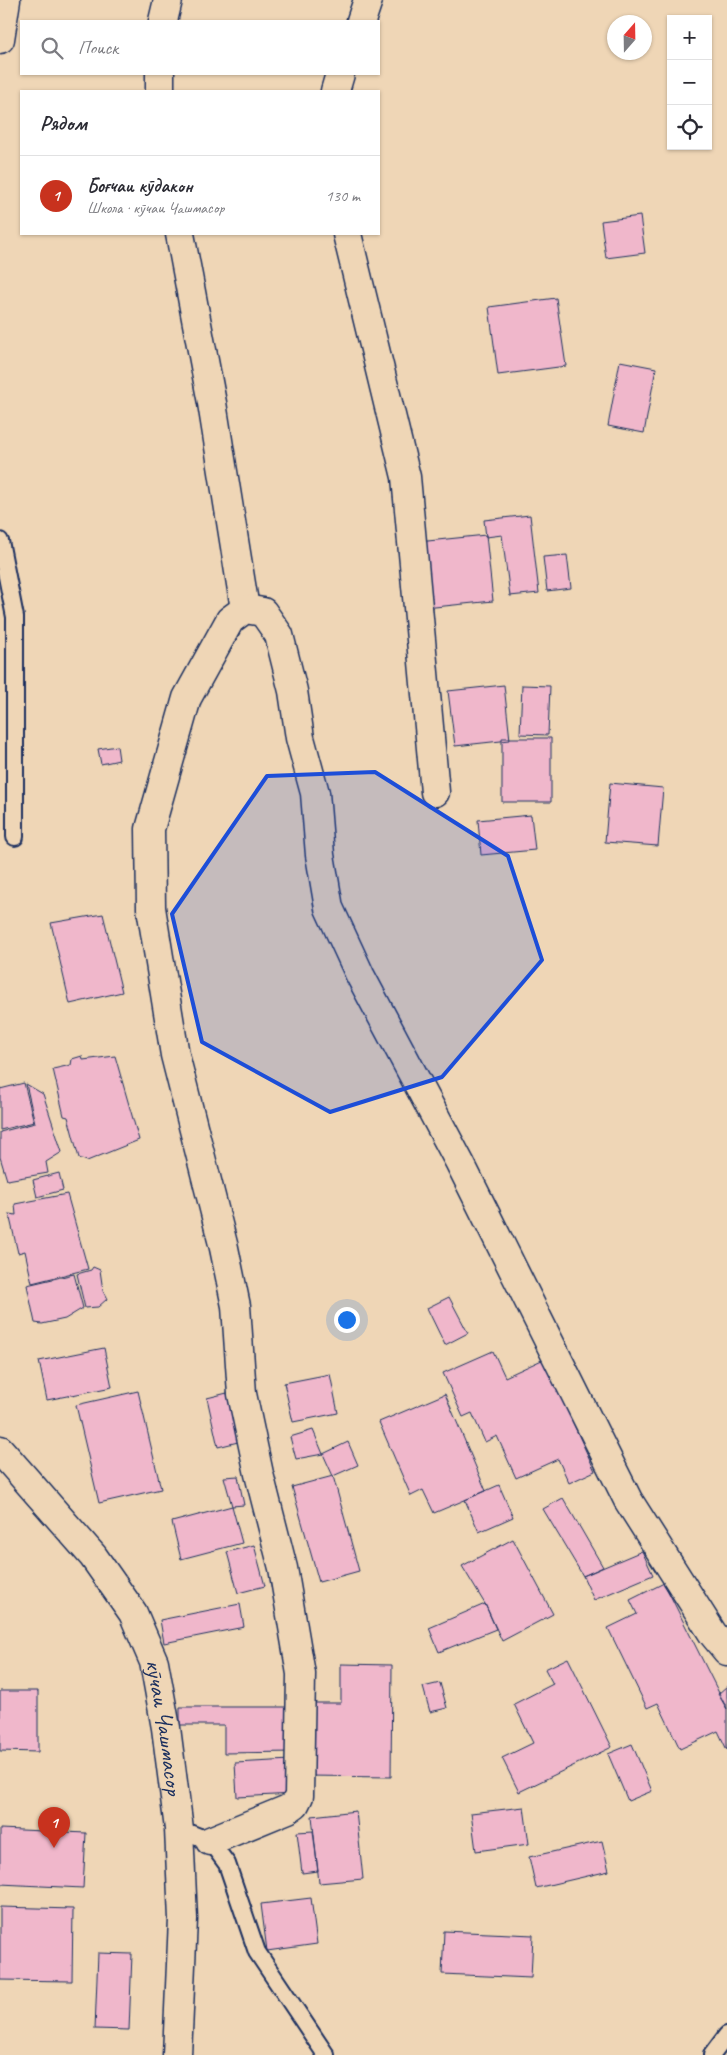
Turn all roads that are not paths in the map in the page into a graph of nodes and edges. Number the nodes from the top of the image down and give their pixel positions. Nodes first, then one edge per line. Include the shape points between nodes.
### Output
1 (168, 0) edge
2 (368, 0) edge
3 (6, 1) edge
4 (163, 20) edge
5 (361, 20) edge
6 (0, 39) edge
7 (160, 75) edge
8 (340, 75) edge
9 (160, 90) edge
10 (335, 90) edge
11 (180, 235) edge
12 (347, 235) edge
13 (0, 541) edge
14 (245, 609) junction
15 (435, 792) dead end
16 (15, 837) dead end
17 (0, 1450) edge
18 (727, 1651) edge
19 (179, 1828) junction
20 (210, 1841) junction
21 (727, 2035) edge
22 (176, 2055) edge
23 (326, 2055) edge
24 (712, 2055) edge

1 - 4 street
2 - 5 street
3 - 6 street
7 - 9 street
8 - 10 street
11 - 14 street via 212,403
12 - 15 street via 406,477
13 - 16 lane via 15,617
14 - 18 street via 262,612 279,635 315,794 329,908 360,975 460,1164 628,1500
14 - 20 street via 230,620 187,698 150,829 151,908 175,1055 236,1306 242,1394 283,1568 301,1674 299,1796 295,1804
17 - 19 street, кӯчаи Чашмасор via 93,1556 133,1613 154,1662
19 - 20 lane
19 - 22 street, кӯчаи Чашмасор via 183,1918
20 - 23 lane via 227,1864 257,1952
21 - 24 lane

